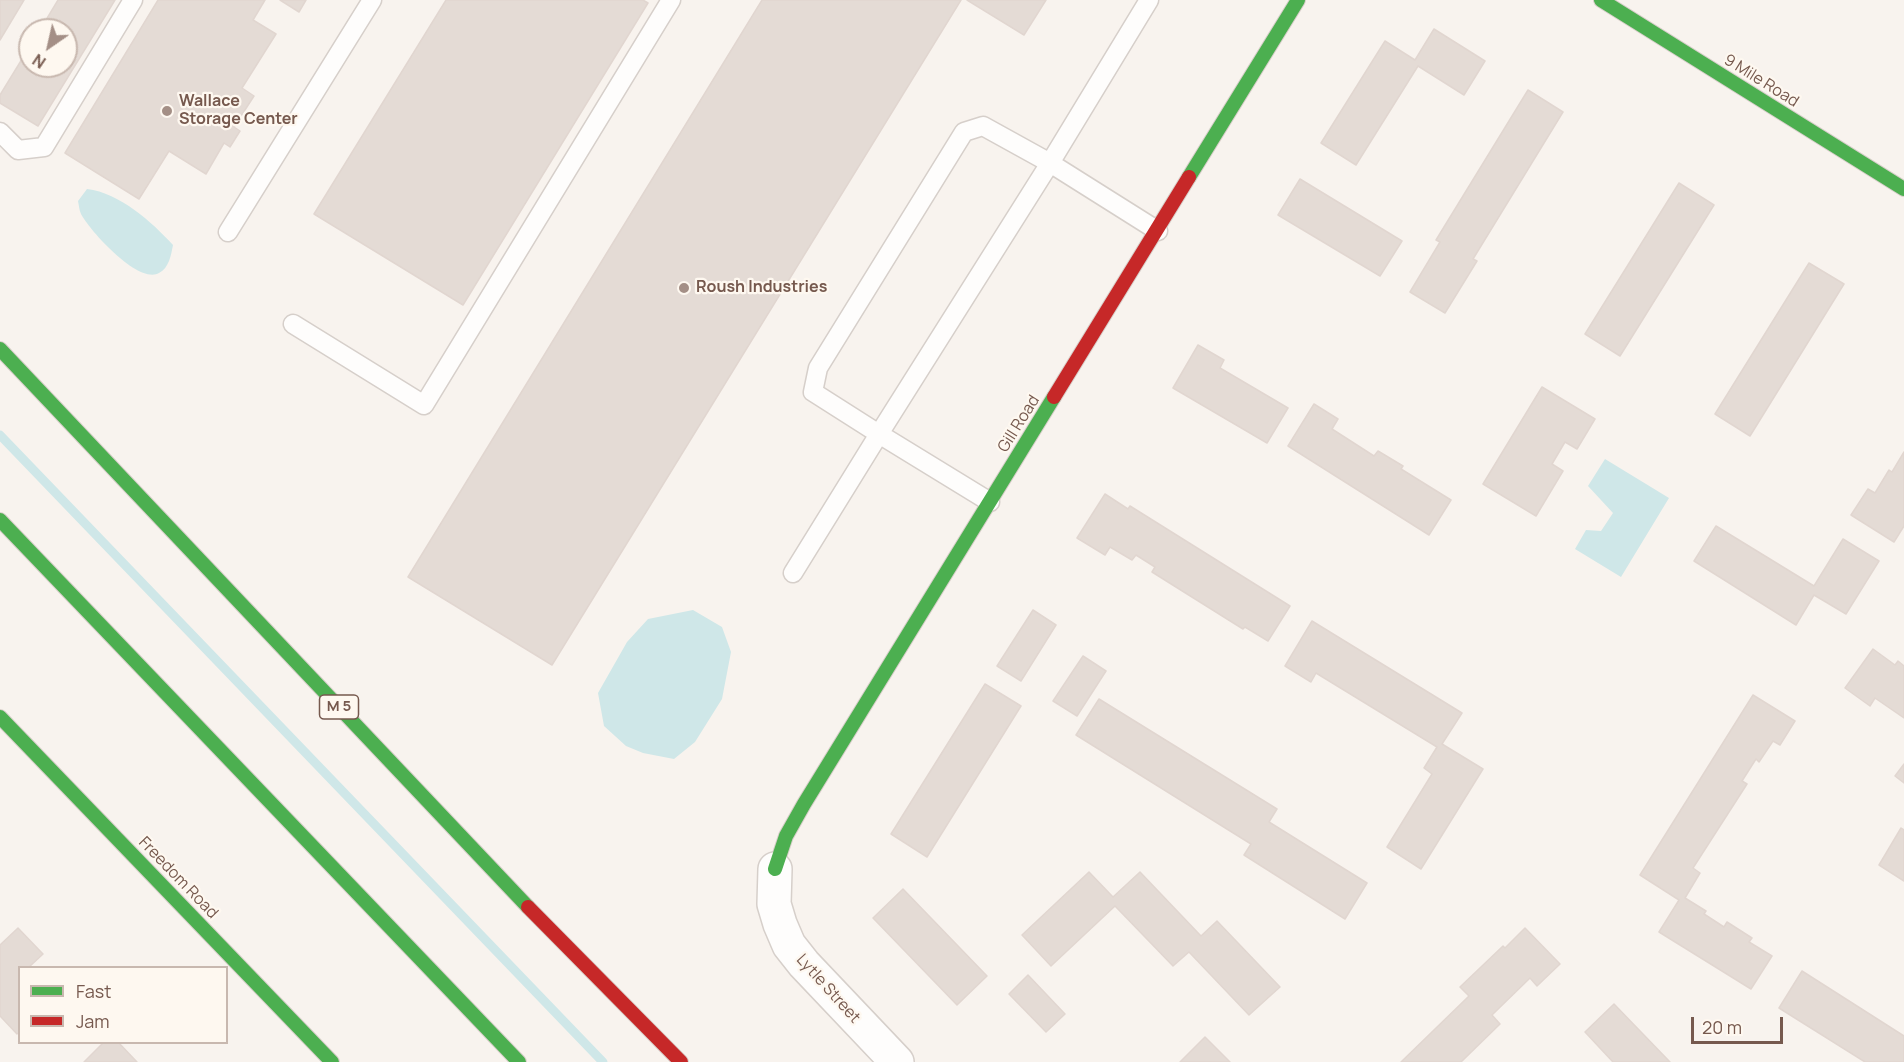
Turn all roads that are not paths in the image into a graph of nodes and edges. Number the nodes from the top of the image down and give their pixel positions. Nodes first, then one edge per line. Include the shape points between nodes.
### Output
1 (132, 0) edge
2 (372, 0) edge
3 (671, 0) edge
4 (1149, 0) edge
5 (1298, 0) edge
6 (1601, 0) edge
7 (0, 132) edge
8 (1050, 163) junction
9 (1904, 189) edge
10 (1158, 231) junction
11 (228, 232) dead end
12 (293, 324) dead end
13 (0, 349) edge
14 (879, 434) junction
15 (990, 502) junction
16 (0, 520) edge
17 (793, 573) dead end
18 (0, 717) edge
19 (775, 869) joint
20 (332, 1062) edge
21 (519, 1062) edge
22 (681, 1062) edge
23 (897, 1062) edge

1 - 7 lane via 44,147 18,150
2 - 11 lane
3 - 12 lane via 424,405
4 - 8 lane
5 - 10 main road, Gill Road
6 - 9 main road, 9 Mile Road
8 - 10 lane
8 - 14 lane
8 - 14 lane via 983,126 964,132 818,368 813,392
10 - 15 main road, Gill Road
13 - 22 main road, M 5 via 551,931
14 - 15 lane
14 - 17 lane
15 - 19 main road, Gill Road via 804,804 786,836
16 - 21 main road
18 - 20 main road, Freedom Road
19 - 23 street, Lytle Street via 774,904 789,945

